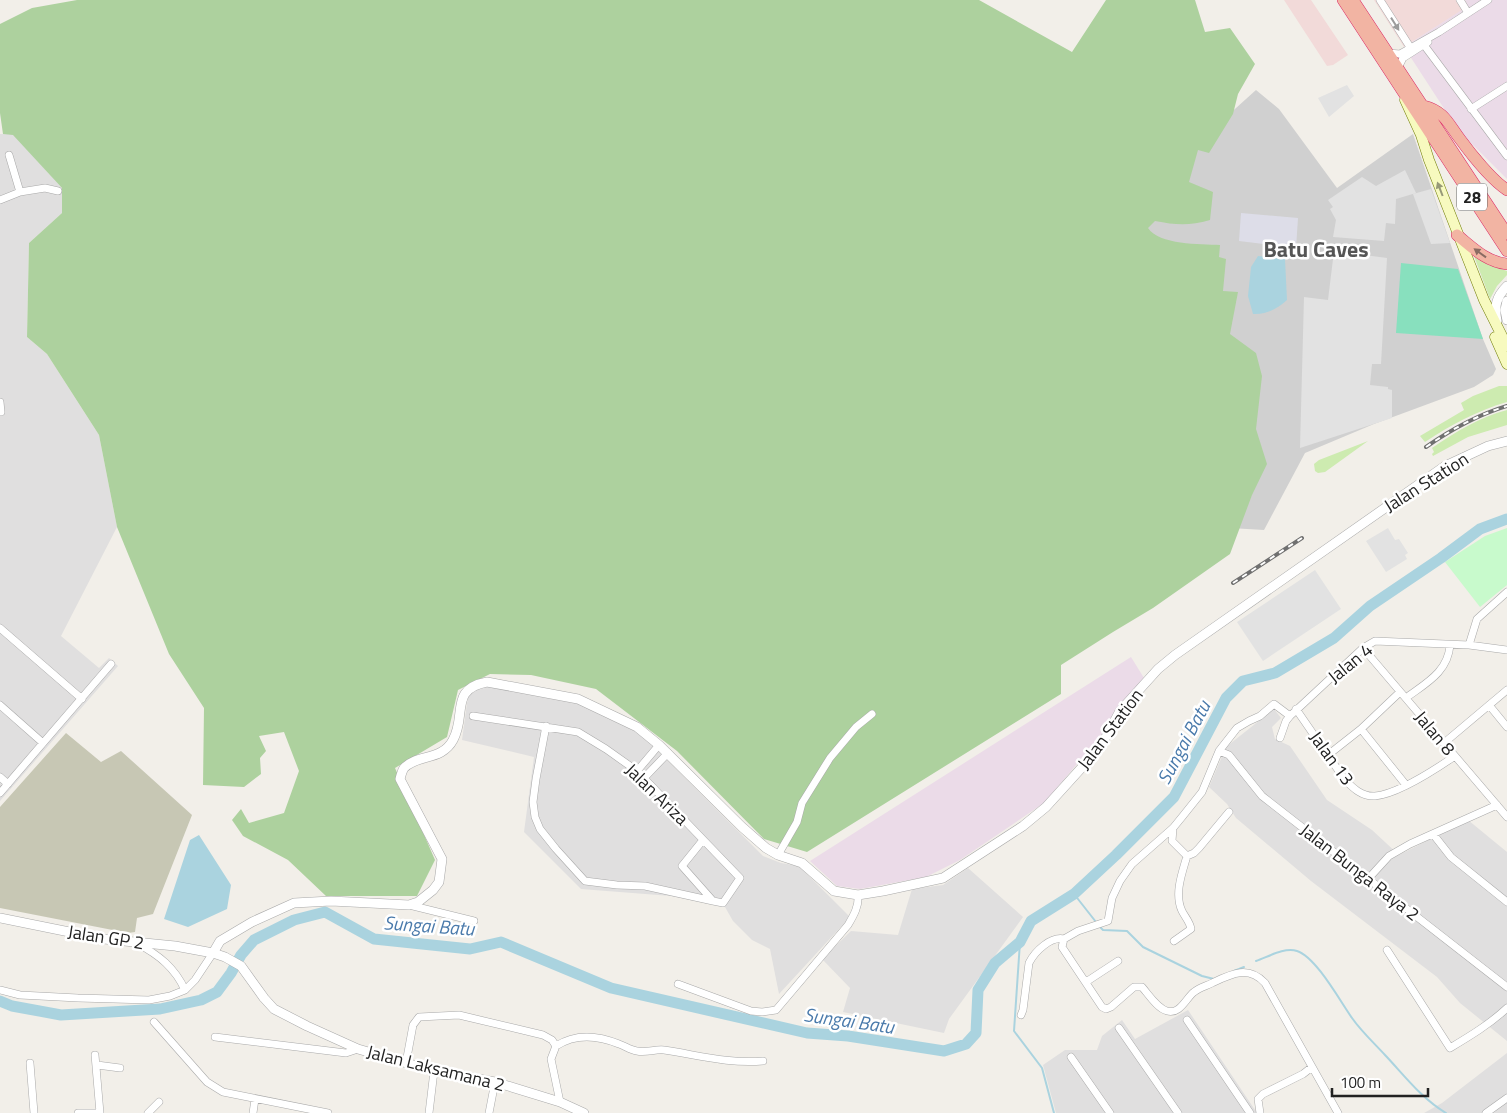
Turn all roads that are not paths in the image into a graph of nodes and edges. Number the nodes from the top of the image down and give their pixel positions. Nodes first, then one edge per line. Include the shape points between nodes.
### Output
1 (1343, 0) edge
2 (1353, 0) edge
3 (1380, 0) edge
4 (1460, 0) edge
5 (1488, 0) edge
6 (1468, 13) junction
7 (1439, 32) junction
8 (1424, 45) junction
9 (1410, 47) junction
10 (1388, 53) junction
11 (1398, 68) junction
12 (1398, 82) junction
13 (1507, 86) edge
14 (1424, 106) junction
15 (1471, 109) junction
16 (1441, 141) junction
17 (8, 155) dead end
18 (1507, 156) edge
19 (1491, 175) junction
20 (1507, 190) edge
21 (58, 191) dead end
22 (20, 192) junction
23 (1507, 198) edge
24 (0, 200) edge
25 (1457, 234) junction
26 (1507, 234) edge
27 (1507, 251) edge
28 (1467, 259) junction
29 (1507, 264) edge
30 (1507, 286) edge
31 (1507, 301) edge
32 (1507, 320) edge
33 (1506, 344) edge
34 (1507, 364) edge
35 (0, 402) edge
36 (1, 412) edge
37 (1507, 441) edge
38 (1507, 592) edge
39 (0, 628) edge
40 (1450, 645) junction
41 (1469, 645) junction
42 (1364, 648) junction
43 (1507, 650) edge
44 (111, 664) dead end
45 (1507, 690) edge
46 (1400, 692) junction
47 (1406, 698) junction
48 (82, 699) junction
49 (0, 705) edge
50 (1489, 705) junction
51 (1296, 709) junction
52 (872, 714) dead end
53 (473, 716) dead end
54 (1290, 716) junction
55 (546, 726) junction
56 (1507, 727) edge
57 (1361, 729) junction
58 (1280, 738) dead end
59 (44, 743) junction
60 (1444, 743) junction
61 (659, 745) junction
62 (1219, 751) junction
63 (668, 753) junction
64 (1328, 755) junction
65 (1454, 756) junction
66 (637, 771) junction
67 (0, 777) edge
68 (644, 778) junction
69 (8, 784) junction
70 (1406, 785) junction
71 (0, 792) edge
72 (1497, 805) junction
73 (1228, 812) dead end
74 (1507, 817) edge
75 (1173, 828) junction
76 (1433, 834) junction
77 (704, 840) junction
78 (778, 855) junction
79 (1187, 856) junction
80 (1368, 879) junction
81 (858, 895) junction
82 (713, 901) junction
83 (1507, 902) edge
84 (409, 905) junction
85 (0, 918) edge
86 (474, 921) dead end
87 (1064, 939) junction
88 (1174, 941) dead end
89 (138, 944) junction
90 (1387, 950) dead end
91 (213, 953) junction
92 (225, 957) joint
93 (1118, 961) dead end
94 (1086, 982) junction
95 (678, 984) dead end
96 (1507, 988) edge
97 (0, 990) edge
98 (185, 990) junction
99 (1507, 1008) edge
100 (1021, 1015) dead end
101 (1187, 1020) dead end
102 (154, 1022) dead end
103 (1119, 1028) dead end
104 (215, 1037) dead end
105 (556, 1046) junction
106 (358, 1049) junction
107 (96, 1055) dead end
108 (1071, 1056) dead end
109 (764, 1061) dead end
110 (30, 1062) dead end
111 (406, 1063) junction
112 (97, 1064) junction
113 (1312, 1067) junction
114 (120, 1068) dead end
115 (434, 1071) junction
116 (495, 1082) junction
117 (1507, 1098) edge
118 (255, 1099) junction
119 (160, 1102) dead end
120 (560, 1102) junction
121 (314, 1112) edge
122 (34, 1113) edge
123 (78, 1113) edge
124 (96, 1113) edge
125 (100, 1113) edge
126 (148, 1113) edge
127 (253, 1113) edge
128 (328, 1113) edge
129 (429, 1113) edge
130 (489, 1113) edge
131 (584, 1113) edge
132 (1110, 1113) edge
133 (1178, 1113) edge
134 (1250, 1113) edge
135 (1260, 1113) edge
136 (1338, 1113) edge
137 (1486, 1113) edge

1 - 12 highway, 28
2 - 10 highway, 28
3 -> 9 street
4 - 6 street
5 - 6 street
6 - 7 street
7 - 8 street
7 - 9 street
8 - 11 street via 1403,58
8 - 15 street
9 - 10 street via 1400,54
10 - 11 highway, 28
11 - 14 highway, 28
12 - 16 highway, 28
25 -> 12 main road
13 - 15 street
14 - 16 highway, 28
14 - 19 highway via 1446,118
15 - 18 street
16 - 26 highway, 28
16 - 27 highway, 28
17 - 22 street
19 - 20 highway
19 - 23 highway
21 - 22 street via 45,188
22 - 24 street
25 - 28 main road
29 -> 25 highway via 1482,255
28 - 33 main road
28 - 34 main road via 1485,316
30 - 33 street via 1495,306
31 - 32 street via 1504,310
35 - 36 street
37 - 81 street, Jalan Station via 1445,466 1158,669 1120,711 1106,737 1085,764 1046,807 1023,826 942,878
38 - 41 street via 1477,619
39 - 48 street
40 - 41 street, Jalan 4
40 - 42 street, Jalan 4 via 1375,641
40 - 47 street via 1449,656 1442,669
41 - 43 street, Jalan 4
42 - 46 street, Jalan 8
42 - 51 street, Jalan 4
44 - 48 street
45 - 50 street
46 - 47 street, Jalan 8
46 - 57 street
47 - 60 street, Jalan 8
48 - 59 street
49 - 59 street
50 - 56 street
50 - 60 street
51 - 54 street, Jalan 4
51 - 64 street, Jalan 13
52 - 78 street via 856,727 830,758 802,803 797,822
53 - 55 street, Jalan Ariza
54 - 58 street, Jalan 4
54 - 62 street via 1274,704 1237,728
55 - 66 street, Jalan Ariza via 578,732
55 - 82 street via 533,802 535,817 540,829 585,881 645,886
57 - 64 street
57 - 70 street
59 - 69 street
60 - 65 street, Jalan 8
61 - 63 street, Jalan Station
61 - 66 street
61 - 84 street, Jalan Station via 637,727 578,699 487,682 470,688 463,695 454,739 448,747 437,755 411,763 401,774 400,779 442,860 439,882 418,902
62 - 75 street via 1202,792
62 - 80 street, Jalan Bunga Raya 2 via 1229,755 1262,796
63 - 68 street
63 - 78 street, Jalan Station via 742,827
64 - 70 street, Jalan 13 via 1345,780 1363,794 1374,796
65 - 70 street, Jalan 13 via 1433,772
65 - 72 street, Jalan 8
66 - 68 street, Jalan Ariza
67 - 69 street
68 - 77 street, Jalan Ariza
69 - 71 street
72 - 74 street, Jalan 8
72 - 76 street
73 - 79 street via 1199,848
75 - 79 street via 1172,841
75 - 87 street via 1132,864 1120,881 1112,898 1109,919
76 - 80 street via 1389,856
76 - 83 street via 1451,857
77 - 82 street via 682,866
77 - 82 street, Jalan Ariza via 740,878 723,903
78 - 81 street, Jalan Station via 802,863 834,892
79 - 88 street via 1178,892 1182,912 1191,929
80 - 96 street, Jalan Bunga Raya 2
81 - 95 street via 856,910 848,925 776,1010 751,1010
84 - 86 street
84 - 91 street via 331,901 294,903 220,941
85 - 89 street, Jalan GP 2
87 - 94 street via 1063,951
87 - 100 street via 1054,939 1032,957
89 - 91 street, Jalan GP 2
89 - 98 street via 161,957 180,978
90 - 99 street via 1450,1048
91 - 92 street, Jalan GP 2
91 - 98 street
92 - 106 street, Jalan Laksamana 2 via 241,966 274,1009
93 - 94 street
94 - 113 street via 1106,1009 1134,987 1142,987 1161,1008 1171,1012 1194,992 1230,975 1241,972 1258,976
97 - 98 street via 20,995 149,1000
101 - 134 street
102 - 118 street via 207,1082 223,1092
103 - 133 street
104 - 106 street via 346,1053
105 - 109 street via 572,1038 596,1036 636,1051 660,1050 709,1059
105 - 111 street via 543,1035 459,1015 423,1017 414,1025
105 - 120 street via 551,1059
106 - 111 street, Jalan Laksamana 2
107 - 112 street
108 - 132 street
110 - 122 street
111 - 115 street, Jalan Laksamana 2
112 - 114 street
112 - 125 street
113 - 135 street via 1263,1094 1258,1100
113 - 136 street
115 - 116 street, Jalan Laksamana 2
115 - 129 street
116 - 120 street, Jalan Laksamana 2
116 - 130 street
117 - 137 street
118 - 121 street
118 - 127 street
119 - 126 street
120 - 131 street, Jalan Laksamana 2
121 - 128 street
123 - 124 street

